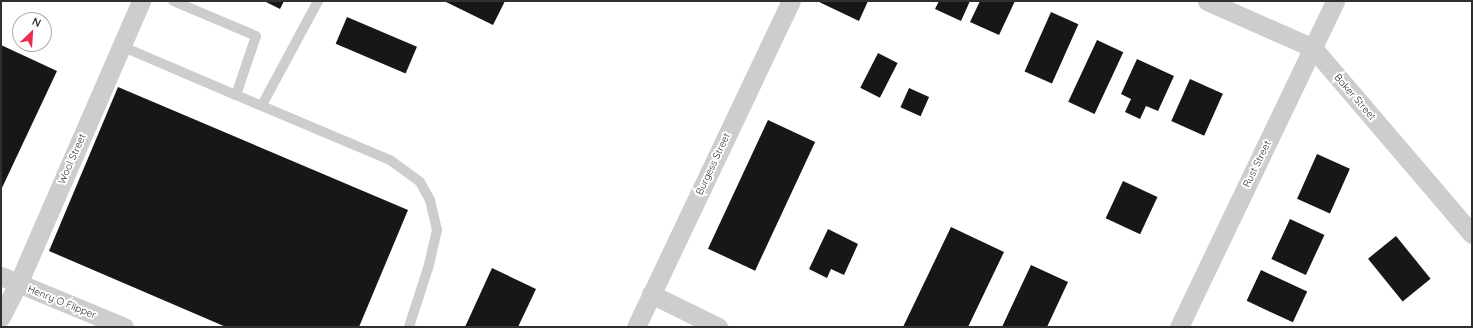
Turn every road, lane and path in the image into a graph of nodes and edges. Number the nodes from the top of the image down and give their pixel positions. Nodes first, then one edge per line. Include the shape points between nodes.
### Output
1 (141, 1) edge
2 (173, 1) edge
3 (318, 1) edge
4 (791, 1) edge
5 (1207, 1) edge
6 (1335, 1) edge
7 (121, 46) junction
8 (1313, 48) junction
9 (236, 94) junction
10 (262, 105) junction
11 (1472, 234) edge
12 (9, 280) edge
13 (651, 294) junction
14 (1, 317) edge
15 (124, 327) edge
16 (409, 327) edge
17 (636, 327) edge
18 (718, 327) edge
19 (1179, 327) edge

1 - 7 street, Wool Street
2 - 9 lane via 256,36
3 - 10 lane
4 - 13 street, Burgess Street
5 - 8 street, Baker Street
6 - 8 street, Rust Street
7 - 9 lane
7 - 12 street, Wool Street
8 - 11 street, Baker Street
8 - 19 street, Rust Street
9 - 10 lane
10 - 16 lane via 390,160 420,182 430,200 437,230
12 - 14 street, Wool Street
12 - 15 street, Henry O Flipper
13 - 17 street, Burgess Street
13 - 18 street

